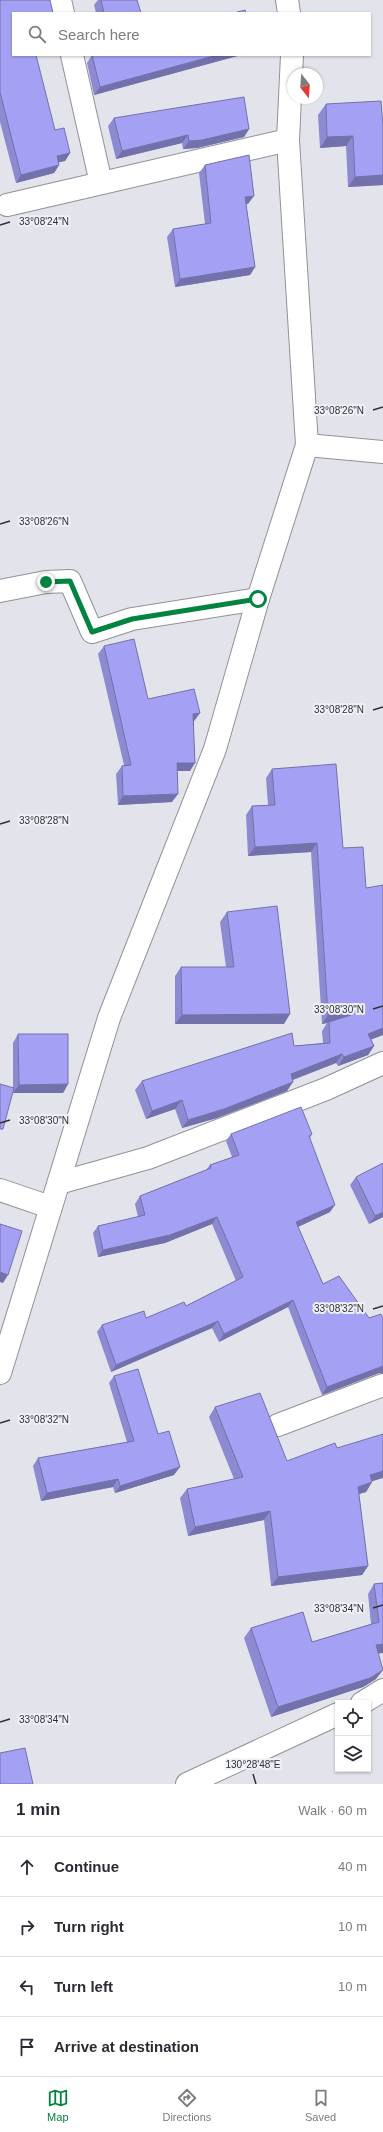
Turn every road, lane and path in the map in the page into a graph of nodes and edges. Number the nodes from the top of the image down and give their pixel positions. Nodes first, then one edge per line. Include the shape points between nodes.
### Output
1 (60, 0) edge
2 (287, 0) edge
3 (63, 12) edge
4 (289, 12) edge
5 (72, 56) edge
6 (292, 56) edge
7 (288, 140) junction
8 (101, 183) junction
9 (7, 205) dead end
10 (307, 445) junction
11 (383, 452) edge
12 (0, 591) edge
13 (258, 599) junction
14 (383, 1064) edge
15 (59, 1183) junction
16 (0, 1190) edge
17 (50, 1207) junction
18 (0, 1373) edge
19 (383, 1385) edge
20 (278, 1425) dead end
21 (383, 1690) edge
22 (367, 1700) edge
23 (335, 1715) edge
24 (187, 1784) edge

1 - 3 street
2 - 4 street
5 - 8 street
6 - 7 street
7 - 8 street
7 - 10 street
8 - 9 street
10 - 11 street
10 - 13 street
12 - 13 street via 46,582 70,581 92,632 132,619
13 - 15 street via 215,749 109,1018
14 - 15 street via 286,1105 148,1158
15 - 17 street
16 - 17 street
17 - 18 street
19 - 20 street
21 - 22 street
23 - 24 street

